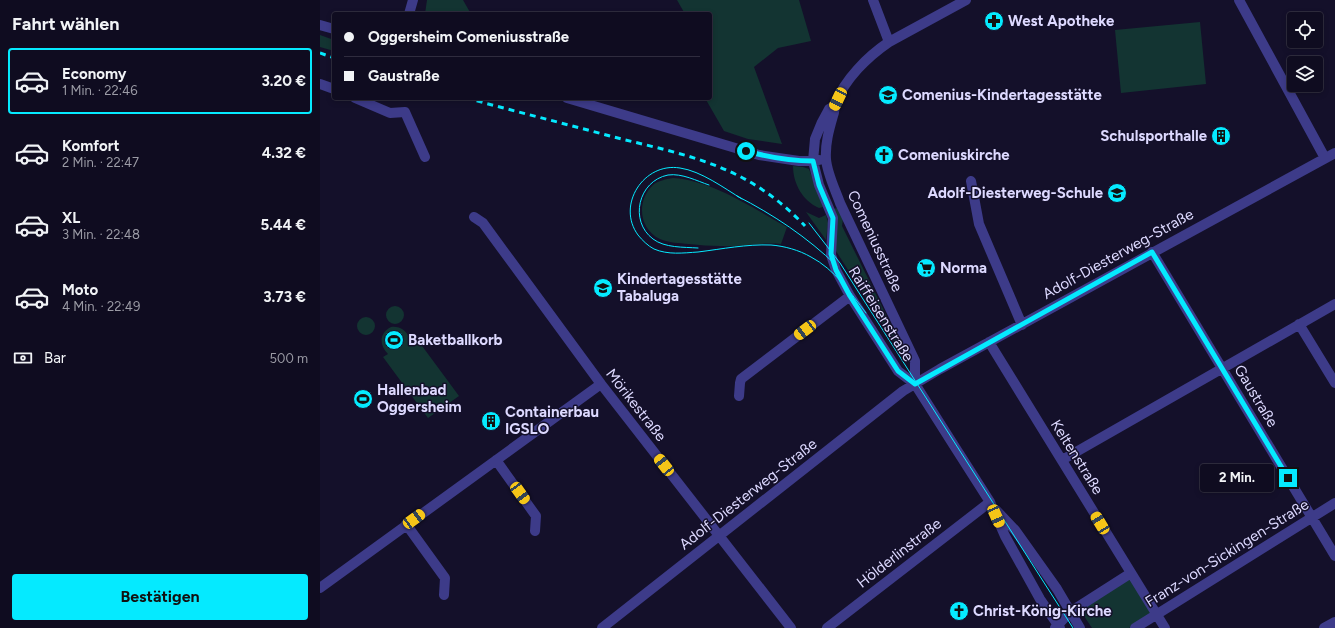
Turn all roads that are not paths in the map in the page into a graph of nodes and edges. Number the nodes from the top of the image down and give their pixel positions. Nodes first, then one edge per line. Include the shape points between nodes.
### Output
1 (413, 0) edge
2 (873, 0) edge
3 (966, 0) edge
4 (1239, 0) edge
5 (410, 12) edge
6 (320, 25) edge
7 (332, 28) edge
8 (889, 42) junction
9 (320, 84) edge
10 (332, 88) edge
11 (360, 100) edge
12 (574, 100) edge
13 (834, 106) junction
14 (1335, 153) edge
15 (425, 157) dead end
16 (1324, 158) junction
17 (826, 159) junction
18 (813, 161) junction
19 (971, 181) dead end
20 (474, 217) dead end
21 (1152, 252) junction
22 (850, 296) junction
23 (1335, 304) edge
24 (1022, 324) junction
25 (1299, 324) junction
26 (989, 342) junction
27 (1222, 368) junction
28 (601, 384) junction
29 (915, 384) junction
30 (1335, 384) edge
31 (739, 396) dead end
32 (496, 460) junction
33 (1062, 460) junction
34 (990, 502) junction
35 (1335, 503) edge
36 (1312, 517) junction
37 (406, 524) junction
38 (535, 531) dead end
39 (719, 536) junction
40 (1335, 556) edge
41 (1131, 574) junction
42 (320, 588) edge
43 (444, 595) dead end
44 (1070, 612) junction
45 (1157, 614) junction
46 (1335, 622) edge
47 (1058, 627) edge
48 (602, 628) edge
49 (791, 628) edge
50 (827, 628) edge
51 (1080, 628) edge
52 (1135, 628) edge
53 (1165, 628) edge
54 (1324, 628) edge

1 - 5 street
2 - 8 street
3 - 8 street, Comeniusstraße
4 - 16 street
6 - 7 street
8 - 13 street, Comeniusstraße via 856,72
9 - 10 street
11 - 15 street via 390,113 405,112
12 - 18 street via 759,155
13 - 17 street, Comeniusstraße
13 - 18 street, Comeniusstraße via 829,109 815,139
14 - 16 street, Adolf-Diesterweg-Straße
16 - 21 street, Adolf-Diesterweg-Straße
17 - 18 street
17 - 29 street, Comeniusstraße via 840,203 915,361
18 - 22 street, Raiffeisenstraße via 819,185 833,218 831,259
19 - 24 street via 979,224
20 - 28 street, Mörikestraße via 483,223
21 - 24 street, Adolf-Diesterweg-Straße
21 - 27 street, Gaustraße
22 - 29 street, Raiffeisenstraße via 898,371
22 - 31 street via 742,379
23 - 25 street
24 - 26 street, Adolf-Diesterweg-Straße
25 - 27 street
25 - 30 street
26 - 29 street, Adolf-Diesterweg-Straße
26 - 33 street, Keltenstraße
27 - 33 street
27 - 36 street, Gaustraße
28 - 32 street
28 - 39 street, Mörikestraße
29 - 34 street, Raiffeisenstraße
29 - 39 street, Adolf-Diesterweg-Straße via 902,391
32 - 37 street
32 - 38 street via 536,516
33 - 41 street, Keltenstraße
34 - 44 street, Raiffeisenstraße via 1015,530 1057,588
34 - 47 street, Raiffeisenstraße via 1005,536
34 - 50 street, Hölderlinstraße
35 - 36 street, Franz-von-Sickingen-Straße
36 - 40 street, Gaustraße
36 - 45 street, Franz-von-Sickingen-Straße
37 - 42 street
37 - 43 street via 445,578
39 - 48 street, Adolf-Diesterweg-Straße
39 - 49 street, Mörikestraße
41 - 44 street
41 - 45 street, Keltenstraße
44 - 47 street
44 - 51 street, Raiffeisenstraße
45 - 52 street, Franz-von-Sickingen-Straße
45 - 53 street, Keltenstraße
46 - 54 street

